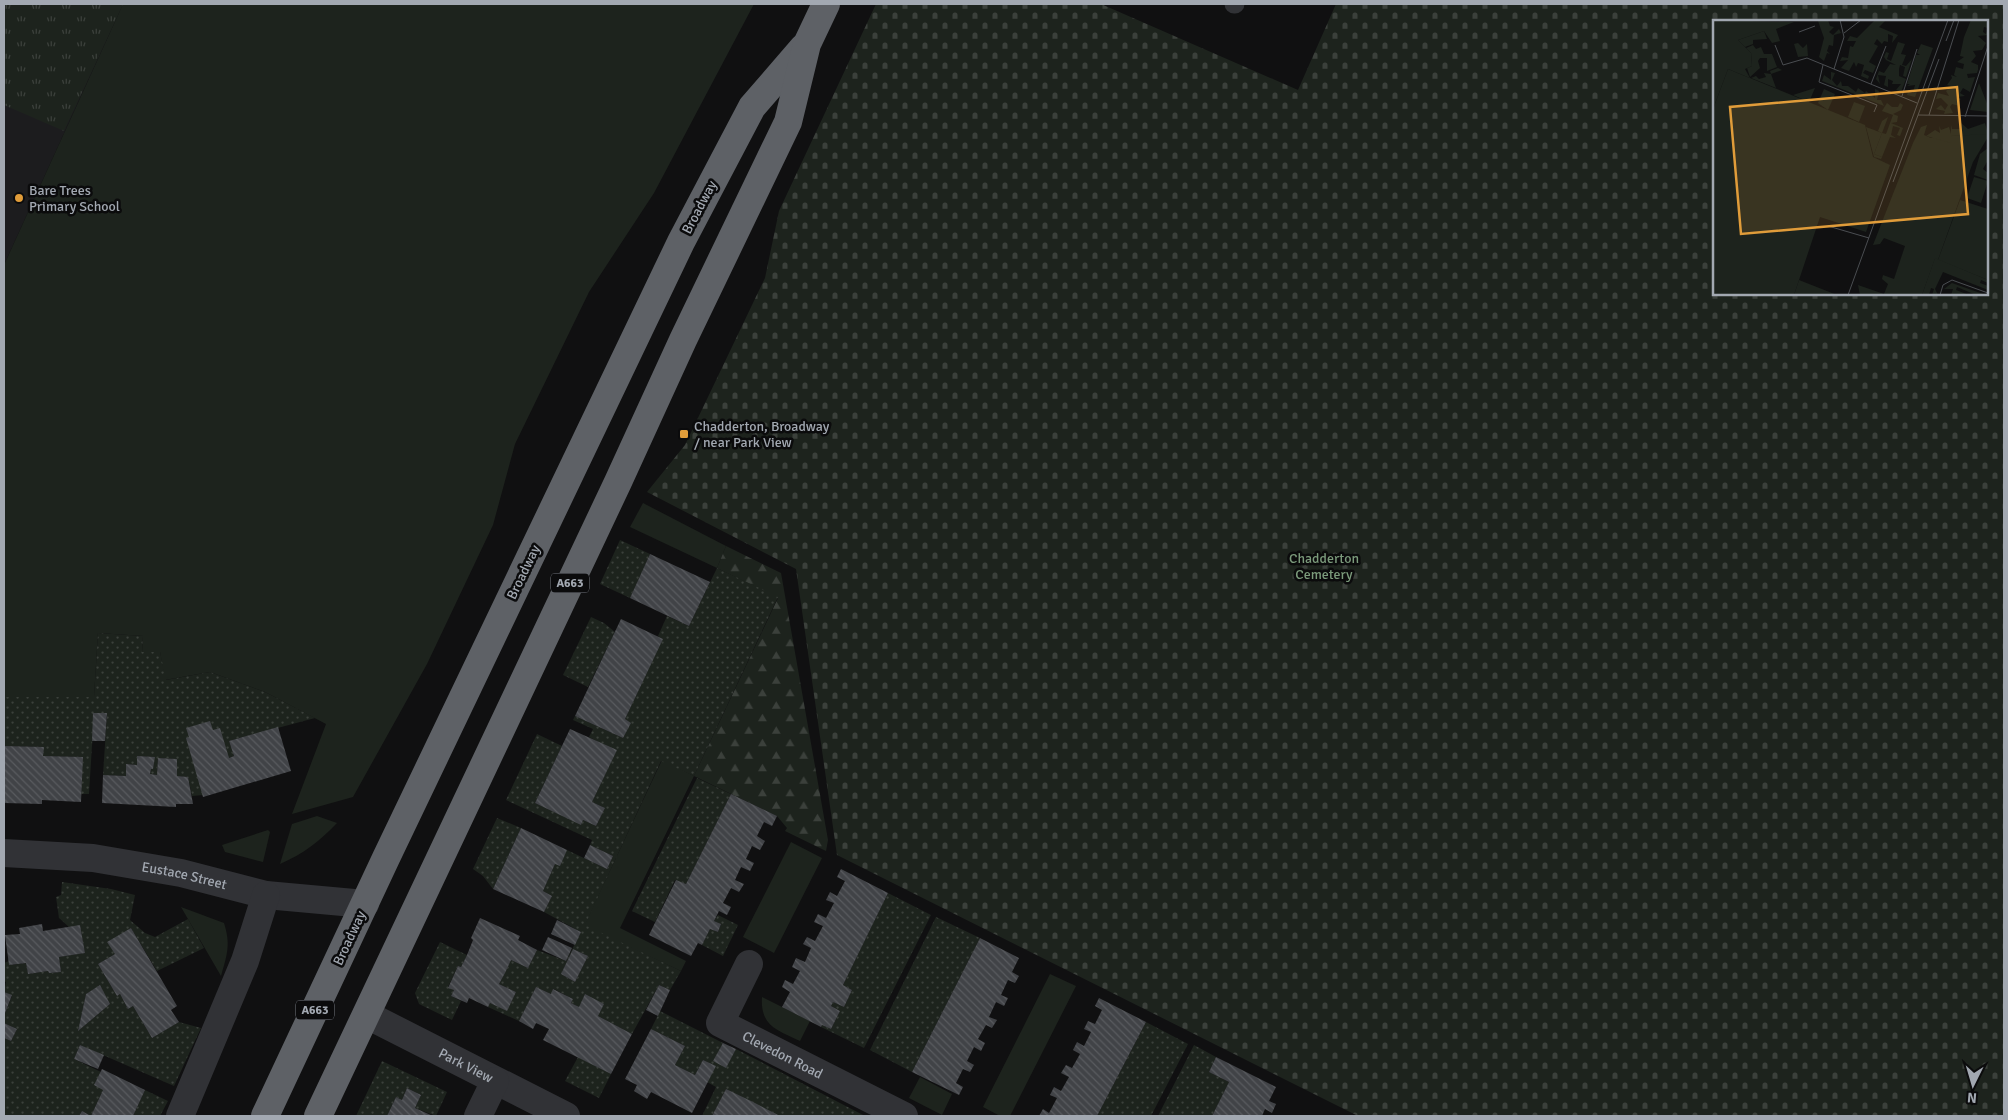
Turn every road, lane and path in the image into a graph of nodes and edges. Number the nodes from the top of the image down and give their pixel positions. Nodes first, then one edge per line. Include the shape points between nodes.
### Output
1 (826, 4) edge
2 (807, 44) junction
3 (4, 853) edge
4 (266, 895) junction
5 (365, 904) junction
6 (748, 964) dead end
7 (367, 1015) junction
8 (495, 1081) junction
9 (180, 1116) edge
10 (266, 1116) edge
11 (318, 1116) edge
12 (478, 1116) edge
13 (566, 1116) edge
14 (904, 1116) edge

1 - 2 highway, Broadway / A663
2 - 5 highway, Broadway / A663 via 752,107 681,242
2 - 7 highway, Broadway / A663 via 788,122
3 - 4 street, Eustace Street via 93,858 181,873
4 - 5 street, Eustace Street
4 - 9 street via 245,961
5 - 10 highway, Broadway / A663
6 - 14 street, Clevedon Road via 720,1023
7 - 8 street, Park View
7 - 11 highway, Broadway / A663
8 - 12 street
8 - 13 street, Park View

